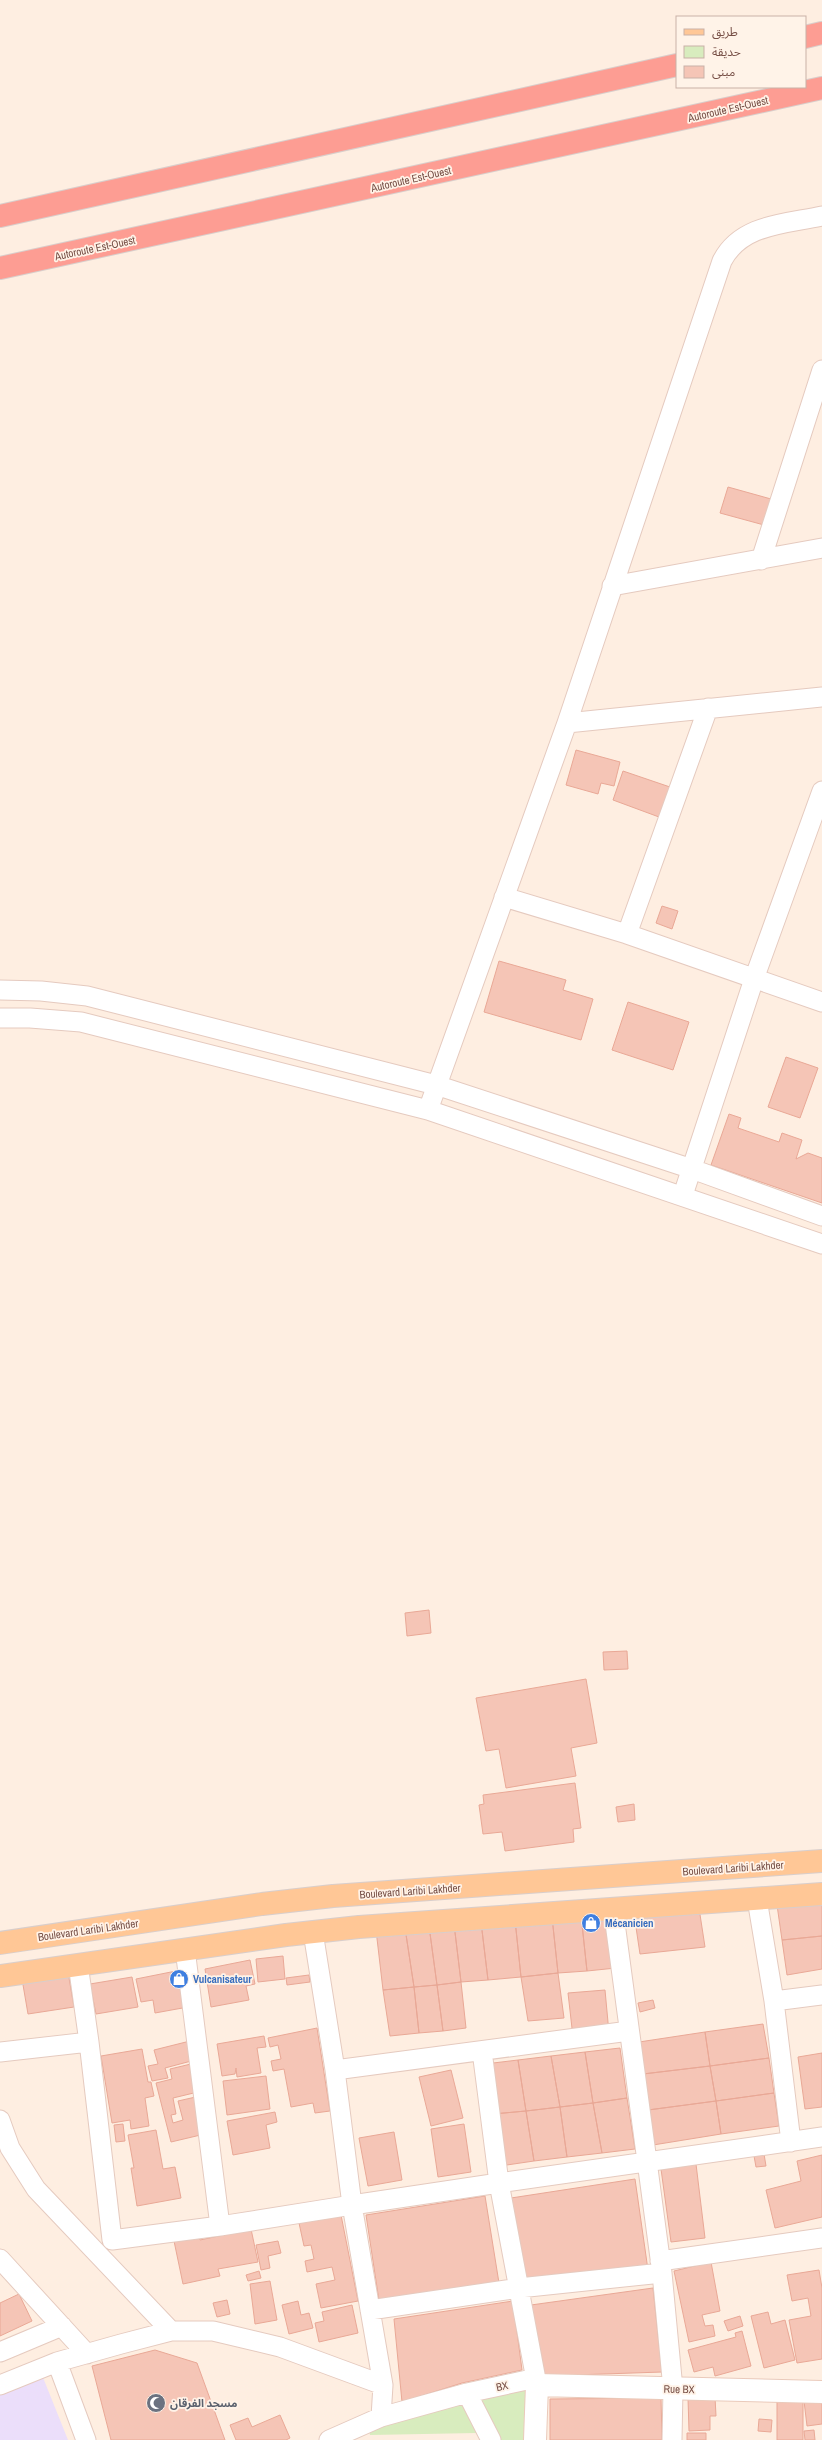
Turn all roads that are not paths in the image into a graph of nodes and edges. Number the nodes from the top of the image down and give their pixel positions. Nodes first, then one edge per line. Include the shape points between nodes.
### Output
1 (822, 33) edge
2 (806, 37) edge
3 (676, 66) edge
4 (822, 88) edge
5 (0, 216) edge
6 (822, 216) edge
7 (0, 268) edge
8 (822, 370) edge
9 (822, 548) edge
10 (761, 560) junction
11 (612, 586) junction
12 (822, 696) edge
13 (708, 708) junction
14 (567, 723) junction
15 (822, 791) edge
16 (504, 897) junction
17 (627, 934) junction
18 (754, 979) junction
19 (0, 990) edge
20 (822, 1002) edge
21 (0, 1018) edge
22 (436, 1085) junction
23 (428, 1110) junction
24 (692, 1169) junction
25 (683, 1195) junction
26 (822, 1216) edge
27 (822, 1244) edge
28 (822, 1862) edge
29 (822, 1894) edge
30 (757, 1899) junction
31 (613, 1908) junction
32 (313, 1932) junction
33 (0, 1943) edge
34 (185, 1950) junction
35 (78, 1964) junction
36 (0, 1976) edge
37 (822, 1995) edge
38 (774, 2001) junction
39 (629, 2031) junction
40 (89, 2042) junction
41 (482, 2051) junction
42 (0, 2052) edge
43 (335, 2070) junction
44 (0, 2120) edge
45 (822, 2137) edge
46 (791, 2142) junction
47 (647, 2162) junction
48 (499, 2183) junction
49 (352, 2205) junction
50 (220, 2226) junction
51 (822, 2238) edge
52 (0, 2259) edge
53 (661, 2267) junction
54 (519, 2288) junction
55 (370, 2310) junction
56 (62, 2326) junction
57 (171, 2331) junction
58 (0, 2352) edge
59 (87, 2354) junction
60 (57, 2362) junction
61 (383, 2385) junction
62 (537, 2385) junction
63 (0, 2386) edge
64 (673, 2389) junction
65 (822, 2392) edge
66 (468, 2393) junction
67 (381, 2417) junction
68 (86, 2440) edge
69 (329, 2440) edge
70 (491, 2440) edge
71 (535, 2440) edge
72 (672, 2440) edge

1 - 2 highway
3 - 5 highway
4 - 7 highway, Autoroute Est-Ouest
6 - 11 street via 752,232 737,241 726,254
8 - 10 street
9 - 10 street
10 - 11 street
11 - 14 street
12 - 13 street
13 - 14 street
13 - 17 street
14 - 16 street
15 - 18 street
16 - 17 street
16 - 22 street
17 - 18 street
18 - 20 street
18 - 24 street
19 - 22 street via 87,996
21 - 23 street via 81,1022
22 - 23 street
22 - 24 street
23 - 25 street
24 - 25 street
24 - 26 street
25 - 27 street
28 - 33 main road, Boulevard Laribi Lakhder via 333,1896 262,1904
29 - 30 main road
30 - 31 main road
30 - 38 street
31 - 32 main road
31 - 39 street
32 - 34 main road
32 - 43 street
34 - 35 main road
34 - 50 street
35 - 36 main road
35 - 40 street
37 - 38 street
38 - 46 street
39 - 41 street
39 - 47 street
40 - 42 street
40 - 50 street via 112,2240
41 - 43 street
41 - 48 street
43 - 49 street
44 - 57 street via 10,2148 36,2189
45 - 46 street
46 - 47 street
47 - 48 street
47 - 53 street
48 - 49 street
48 - 54 street
49 - 50 street
49 - 55 street
51 - 53 street
52 - 56 street
53 - 54 street
53 - 64 street
54 - 55 street
54 - 62 street
55 - 61 street
56 - 58 street
56 - 59 street
57 - 59 street
57 - 61 street via 213,2331 265,2344
59 - 60 street
60 - 63 street
60 - 68 street
61 - 67 street
62 - 64 street, Rue BX
62 - 66 street, BX via 527,2380
62 - 71 street
64 - 65 street, Rue BX
64 - 72 street
66 - 67 street, BX
66 - 70 street
67 - 69 street, BX

